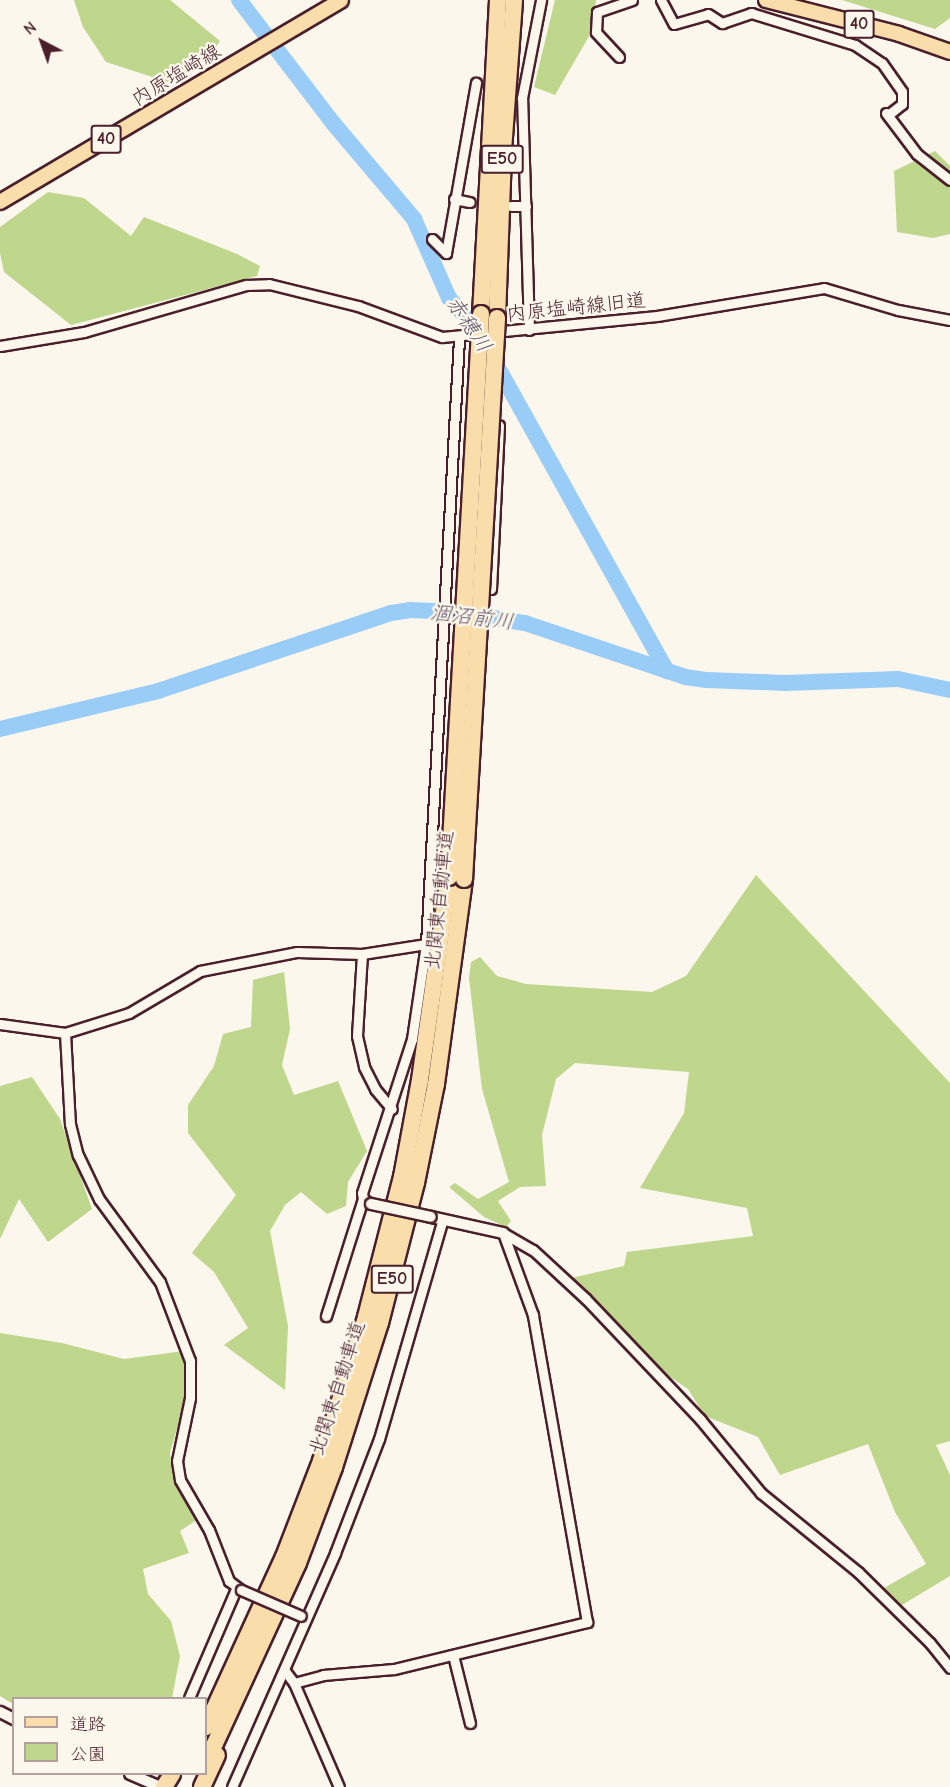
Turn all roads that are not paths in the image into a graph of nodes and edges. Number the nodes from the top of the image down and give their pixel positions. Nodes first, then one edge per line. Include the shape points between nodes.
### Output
1 (341, 0) edge
2 (498, 0) edge
3 (514, 0) edge
4 (542, 0) edge
5 (632, 0) edge
6 (661, 0) edge
7 (766, 0) edge
8 (791, 3) edge
9 (950, 52) edge
10 (619, 57) dead end
11 (476, 83) dead end
12 (950, 180) edge
13 (454, 199) junction
14 (0, 202) edge
15 (470, 202) dead end
16 (511, 206) dead end
17 (526, 206) junction
18 (432, 239) dead end
19 (489, 316) junction
20 (950, 320) edge
21 (529, 330) junction
22 (459, 338) junction
23 (0, 346) edge
24 (501, 396) dead end
25 (455, 421) junction
26 (499, 424) junction
27 (491, 588) dead end
28 (456, 878) junction
29 (426, 944) junction
30 (362, 954) junction
31 (0, 1024) edge
32 (65, 1033) junction
33 (392, 1109) junction
34 (367, 1201) junction
35 (443, 1219) junction
36 (503, 1233) junction
37 (326, 1316) dead end
38 (238, 1590) junction
39 (304, 1617) junction
40 (258, 1618) junction
41 (453, 1655) junction
42 (255, 1662) junction
43 (950, 1668) edge
44 (285, 1671) junction
45 (294, 1683) junction
46 (189, 1697) edge
47 (207, 1710) edge
48 (470, 1723) dead end
49 (207, 1725) edge
50 (207, 1761) edge
51 (137, 1775) edge
52 (170, 1775) edge
53 (159, 1786) edge
54 (202, 1787) edge
55 (232, 1787) edge
56 (339, 1787) edge

1 - 14 main road, 内原塩崎線 / 40
2 - 19 highway, 北関東自動車道 / E50
3 - 19 highway, 北関東自動車道 / E50
4 - 17 street via 522,98
5 - 10 street via 597,12 596,32
6 - 12 street via 674,24 708,14 722,23 751,13 855,45 882,63 902,92 903,104 887,114 917,154
7 - 8 main road, 40
8 - 9 main road, 40
11 - 13 street
13 - 15 street
13 - 18 street via 446,253
16 - 17 street
17 - 21 street
19 - 28 highway, 北関東自動車道 / E50, bridge
20 - 21 street, 内原塩崎線旧道 via 898,310 824,288 680,313
21 - 22 street, 内原塩崎線旧道, bridge
22 - 23 street, 内原塩崎線旧道 via 431,336 358,306 269,284 246,285 84,332
22 - 25 street
24 - 26 street
25 - 26 street
25 - 29 street
26 - 27 street
28 - 40 highway, 北関東自動車道 / E50 via 418,1090 375,1284 321,1461
28 - 42 highway, 北関東自動車道 / E50 via 436,1084 398,1257 334,1467
29 - 30 street
29 - 33 street via 419,1008
30 - 32 street via 297,952 200,971 129,1012
30 - 33 street via 357,1036 364,1066 375,1089
31 - 32 street
32 - 38 street via 69,1117 78,1155 99,1199 160,1282 186,1347 190,1398 177,1471
33 - 34 street
34 - 35 street, bridge
34 - 37 street
35 - 36 street
35 - 39 street via 379,1440
36 - 41 street via 533,1315 587,1622
36 - 43 street via 533,1250 586,1299 700,1419 761,1493 858,1572
38 - 39 street, bridge
38 - 46 street
39 - 44 street
40 - 47 highway
40 - 49 highway, 北関東自動車道 / E50
41 - 45 street via 394,1669 323,1675
41 - 48 street
42 - 50 highway, 北関東自動車道 / E50
42 - 54 highway
44 - 45 street
44 - 55 street
45 - 56 street
51 - 53 street
52 - 53 highway

